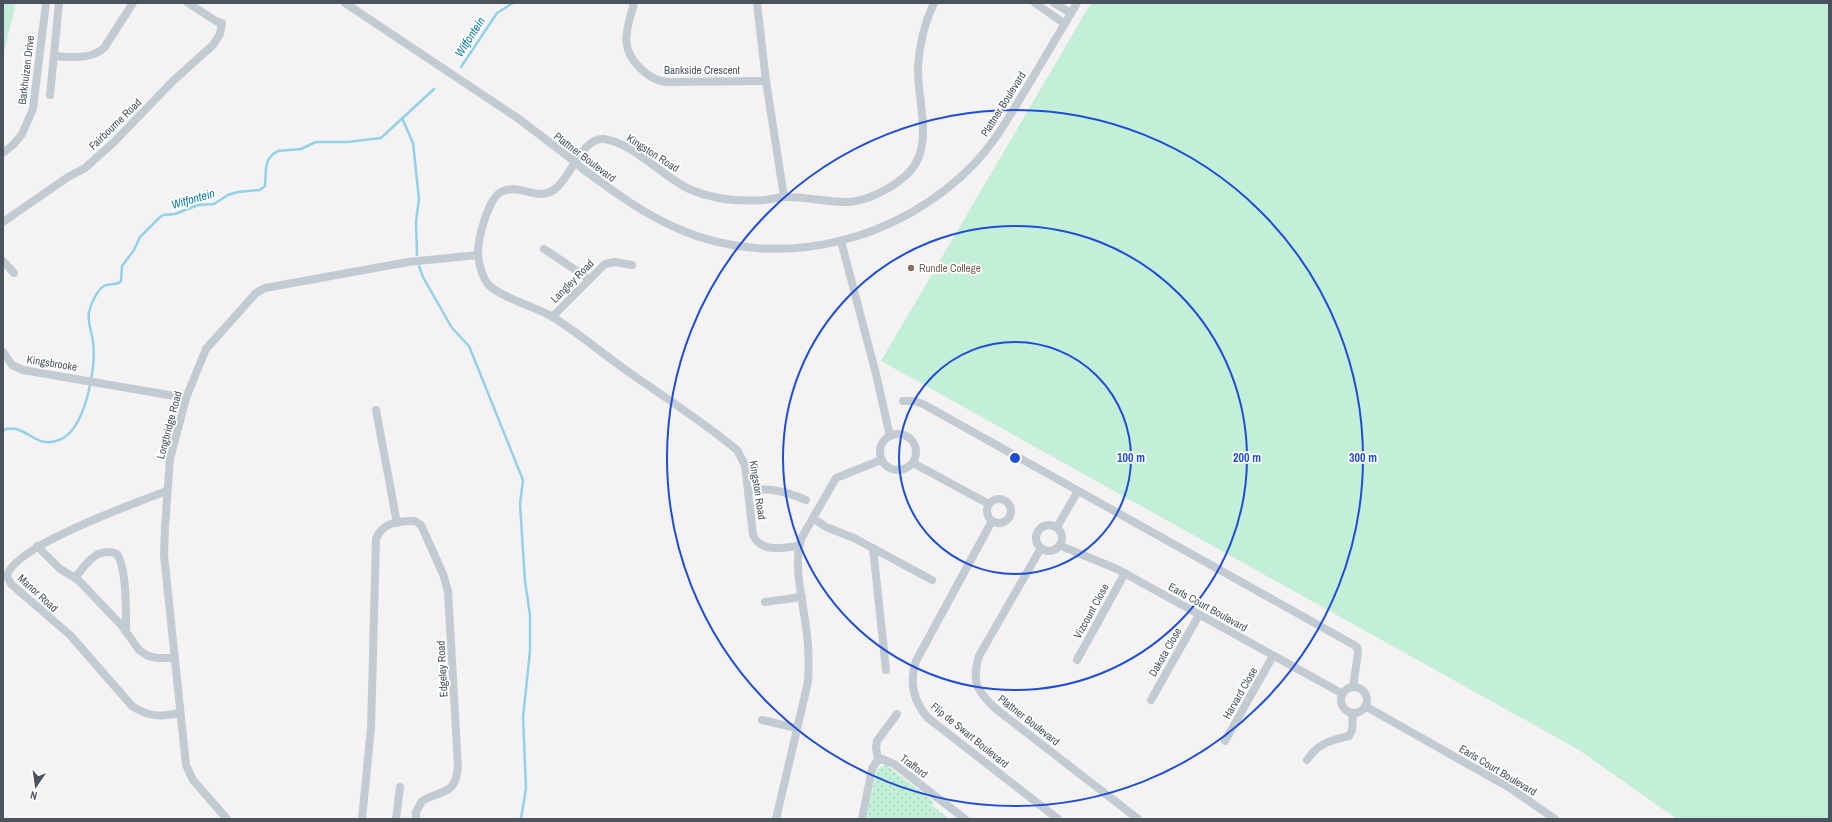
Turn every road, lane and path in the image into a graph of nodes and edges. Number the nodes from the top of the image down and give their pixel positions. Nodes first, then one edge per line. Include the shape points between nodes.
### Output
1 (46, 3) edge
2 (59, 3) edge
3 (133, 3) edge
4 (188, 3) edge
5 (345, 3) edge
6 (634, 3) edge
7 (757, 3) edge
8 (934, 3) edge
9 (1034, 3) edge
10 (1054, 3) edge
11 (1077, 3) edge
12 (1071, 13) junction
13 (1064, 24) junction
14 (54, 56) junction
15 (766, 81) junction
16 (50, 95) dead end
17 (3, 153) edge
18 (784, 197) junction
19 (3, 222) edge
20 (841, 241) junction
21 (544, 249) dead end
22 (478, 255) junction
23 (3, 261) edge
24 (632, 265) dead end
25 (14, 273) dead end
26 (589, 279) junction
27 (552, 317) junction
28 (3, 352) edge
29 (186, 398) junction
30 (903, 401) dead end
31 (376, 410) dead end
32 (890, 436) junction
33 (881, 460) junction
34 (913, 463) junction
35 (167, 491) junction
36 (748, 491) junction
37 (1078, 491) junction
38 (806, 500) dead end
39 (989, 504) junction
40 (813, 518) junction
41 (992, 521) junction
42 (397, 522) junction
43 (1057, 527) junction
44 (38, 546) junction
45 (798, 546) junction
46 (1061, 546) junction
47 (873, 548) junction
48 (1040, 548) junction
49 (1125, 573) junction
50 (75, 578) junction
51 (932, 580) dead end
52 (802, 597) junction
53 (765, 602) dead end
54 (1199, 615) junction
55 (126, 631) junction
56 (1273, 656) junction
57 (174, 658) junction
58 (1077, 660) dead end
59 (886, 670) dead end
60 (1353, 687) junction
61 (1343, 694) junction
62 (1151, 700) dead end
63 (1365, 706) junction
64 (180, 713) junction
65 (1353, 713) junction
66 (898, 714) dead end
67 (762, 720) dead end
68 (796, 728) junction
69 (1225, 740) dead end
70 (878, 760) junction
71 (1307, 760) dead end
72 (400, 787) dead end
73 (227, 819) edge
74 (362, 819) edge
75 (396, 819) edge
76 (416, 819) edge
77 (776, 819) edge
78 (862, 819) edge
79 (965, 819) edge
80 (1058, 819) edge
81 (1138, 819) edge
82 (1555, 819) edge

1 - 17 street, Barkhuizen Drive via 33,109 22,134
2 - 14 street
3 - 14 street via 104,48 98,53 79,57
4 - 19 street, Fairbourne Road via 222,23 220,34 212,44 85,168
5 - 20 street, Plattner Boulevard, bridge via 512,115 646,214 711,241 743,247 796,249
6 - 15 street, Bankside Crescent via 628,27 627,51 634,62 649,76 658,81 668,82
7 - 15 street
8 - 18 street, Kingston Road via 920,41 918,70 924,128 920,154 912,169 889,187 872,196 850,202
9 - 13 street
10 - 12 street
11 - 12 street, Plattner Boulevard
12 - 13 street, Plattner Boulevard
13 - 20 street, Plattner Boulevard via 1000,133 969,169 940,194 912,212 881,227
14 - 16 street
15 - 18 street
18 - 22 street, Kingston Road via 734,201 710,198 680,184 625,147 599,139 581,152 556,189 538,195 513,188 501,192 492,200
20 - 32 street
21 - 26 street
22 - 27 street, Kingston Road via 483,275 490,286
22 - 29 street, Longbridge Road via 408,262 265,288 256,293 206,349
23 - 25 street
24 - 26 street, Langley Road via 615,262 605,264
26 - 27 street, Langley Road
27 - 36 street, Kingston Road via 737,450 745,465
28 - 29 street, Kingsbrooke via 18,368
29 - 35 street, Longbridge Road via 173,445
30 - 37 street via 923,404
31 - 42 street
32 - 33 street via 885,439 880,449
32 - 34 street via 902,434 912,440 917,451
33 - 34 street via 888,468 899,471
33 - 40 street via 836,478
34 - 39 street
35 - 44 street, Manor Road
35 - 57 street, Longbridge Road via 164,555
36 - 38 street via 773,490
36 - 45 street, Kingston Road via 753,535 756,541 767,548
37 - 43 street
37 - 60 street via 1357,647
39 - 41 street via 988,515
39 - 41 street via 995,500 1003,500 1010,508 1010,516 1004,522
40 - 45 street
40 - 47 street via 826,527
41 - 80 street, Flip de Swart Boulevard via 916,661 912,672 912,685 917,703 928,718
42 - 74 street, Edgeley Road via 381,529 376,539 371,728
42 - 76 street, Edgeley Road via 415,521 421,525 443,574 449,600 457,778 448,791 422,801 416,812
43 - 46 street via 1063,536
43 - 48 street via 1046,525 1037,533 1037,544
44 - 50 street via 60,569
44 - 64 street, Manor Road via 11,568 7,576 11,584 70,635 132,706 154,716
45 - 52 street
46 - 48 street via 1054,551 1044,551
46 - 49 street, Earls Court Boulevard
47 - 51 street
47 - 59 street
48 - 81 street, Plattner Boulevard via 979,656 974,672 978,690 996,709
49 - 54 street, Earls Court Boulevard
49 - 58 street, Vizcount Close
50 - 55 street
50 - 55 street via 100,552 112,551 117,554 122,563
52 - 53 street
52 - 68 street via 809,670
54 - 56 street, Earls Court Boulevard
54 - 62 street, Dakota Close
55 - 57 street via 139,650 148,656
56 - 61 street, Earls Court Boulevard
56 - 69 street, Harvard Close
57 - 64 street, Longbridge Road
60 - 61 street
60 - 63 street via 1364,692 1367,699
61 - 65 street via 1342,706
63 - 65 street
63 - 82 street, Earls Court Boulevard via 1510,788
64 - 73 street, Longbridge Road via 188,772
65 - 71 street via 1349,736 1325,742 1311,753
66 - 70 street via 877,741
67 - 68 street
68 - 77 street
70 - 78 street via 872,769
70 - 79 street, Trafford via 894,764
72 - 75 street

